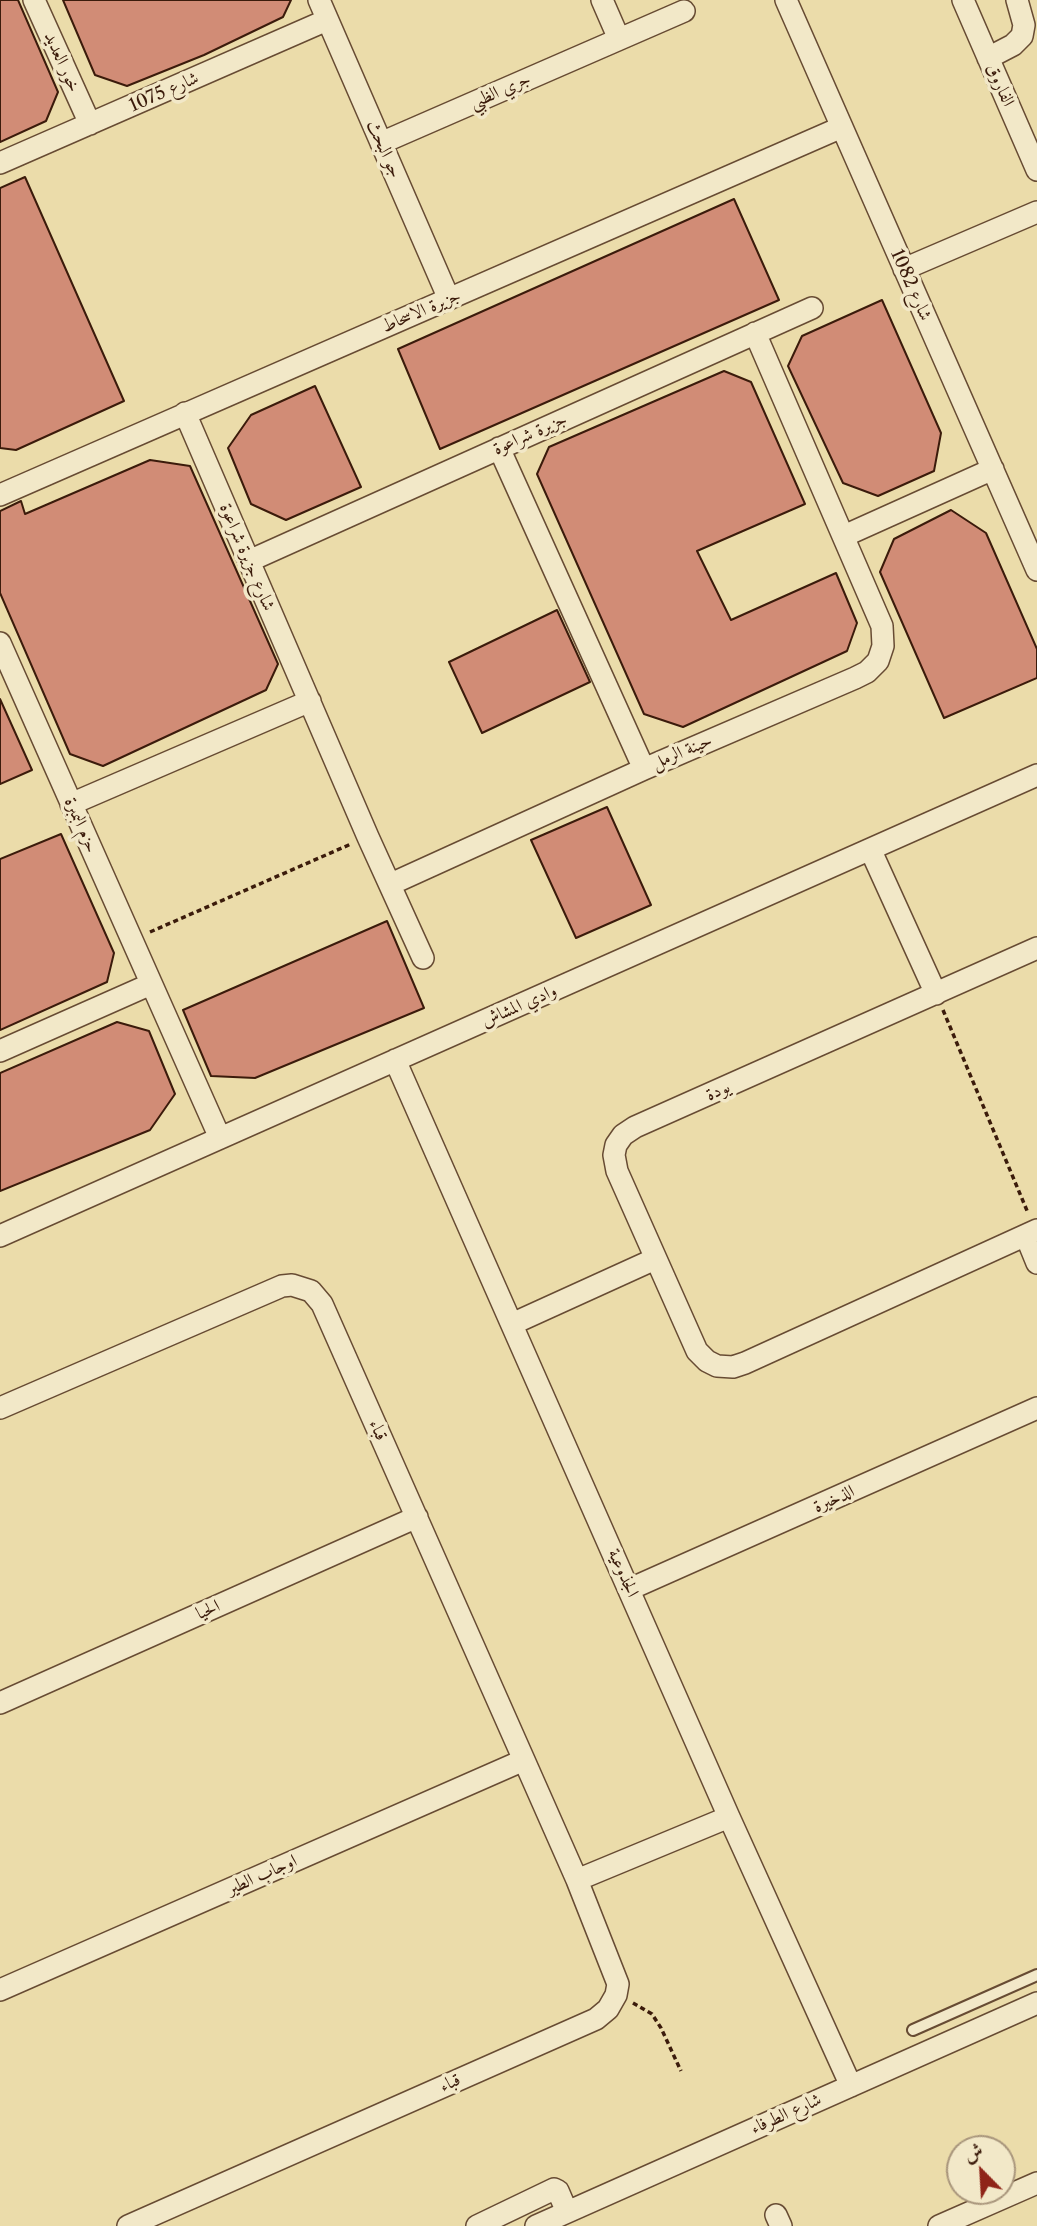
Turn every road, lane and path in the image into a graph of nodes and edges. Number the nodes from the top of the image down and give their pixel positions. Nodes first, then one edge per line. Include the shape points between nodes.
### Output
1 (34, 0) edge
2 (319, 0) edge
3 (602, 0) edge
4 (786, 0) edge
5 (962, 0) edge
6 (1017, 0) edge
7 (684, 11) dead end
8 (327, 20) junction
9 (619, 39) junction
10 (988, 58) junction
11 (90, 124) junction
12 (842, 127) junction
13 (381, 143) junction
14 (0, 163) edge
15 (1037, 170) edge
16 (1037, 212) edge
17 (904, 269) junction
18 (449, 299) junction
19 (812, 308) dead end
20 (755, 334) junction
21 (186, 413) junction
22 (499, 448) junction
23 (993, 469) junction
24 (0, 495) edge
25 (844, 536) junction
26 (248, 561) junction
27 (1037, 570) edge
28 (0, 643) edge
29 (5, 669) edge
30 (310, 701) junction
31 (644, 769) junction
32 (1037, 775) edge
33 (71, 804) junction
34 (368, 837) junction
35 (871, 851) junction
36 (390, 884) junction
37 (132, 940) junction
38 (1037, 948) edge
39 (423, 958) dead end
40 (151, 984) junction
41 (936, 994) junction
42 (0, 1051) edge
43 (395, 1060) junction
44 (220, 1138) junction
45 (1033, 1232) edge
46 (0, 1236) edge
47 (655, 1259) junction
48 (1037, 1263) edge
49 (512, 1324) junction
50 (0, 1408) edge
51 (1037, 1408) edge
52 (417, 1517) junction
53 (630, 1589) junction
54 (0, 1703) edge
55 (524, 1760) junction
56 (729, 1817) junction
57 (578, 1880) junction
58 (1037, 1975) edge
59 (0, 1990) edge
60 (616, 1995) junction
61 (1037, 2003) edge
62 (913, 2030) dead end
63 (681, 2071) dead end
64 (851, 2086) junction
65 (1037, 2183) edge
66 (567, 2212) junction
67 (167, 2218) edge
68 (482, 2225) edge
69 (128, 2226) edge
70 (536, 2226) edge
71 (939, 2226) edge

1 - 11 street, خور العديد
2 - 8 street, جو البحث
3 - 9 street
4 - 12 street, شارع 1082
5 - 10 street, الفاروق
6 - 10 street via 1022,36
7 - 9 street, جري الظبي
8 - 11 street, شارع 1075
8 - 13 street, جو البحث
9 - 13 street, جري الظبي
10 - 15 street, الفاروق
11 - 14 street, شارع 1075
12 - 17 street, شارع 1082
12 - 18 street, جزيرة الاسحاط
13 - 18 street, جو البحث
16 - 17 street
17 - 23 street, شارع 1082
18 - 21 street, جزيرة الاسحاط
19 - 20 street, جزيرة شراعوة
20 - 22 street, جزيرة شراعوة
20 - 25 street, حينة الرمل
21 - 24 street, جزيرة الاسحاط
21 - 26 street, شارع جزيرة شراعوة
22 - 26 street, جزيرة شراعوة
22 - 31 street, حينة الرمل
23 - 25 street
23 - 27 street, شارع 1082
25 - 31 street, حينة الرمل via 882,626 883,646 874,666
26 - 30 street, شارع جزيرة شراعوة
28 - 29 street, حزم البمبرة
29 - 33 street, حزم البمبرة
30 - 33 street
30 - 34 street, شارع جزيرة شراعوة
31 - 36 street
32 - 35 street, وادي المشاش
33 - 37 street, حزم البمبرة
34 - 36 street, شارع جزيرة شراعوة
34 - 37 path
35 - 41 street
35 - 43 street, وادي المشاش
36 - 39 street, شارع جزيرة شراعوة
37 - 40 street, حزم البمبرة
38 - 41 street, يودة
40 - 42 street
40 - 44 street, حزم البمبرة
41 - 45 path
41 - 47 street, يودة via 623,1135 614,1155 617,1171
43 - 44 street, وادي المشاش
43 - 49 street, الجذوعية
44 - 46 street, وادي المشاش
45 - 47 street, يودة via 733,1367 717,1366 697,1351
45 - 48 street
47 - 49 street
49 - 53 street, الجذوعية
50 - 52 street, قباء via 292,1284 311,1291 321,1304
51 - 53 street, الذخيرة
52 - 54 street, الحيا
52 - 55 street, قباء
53 - 56 street, الجذوعية
55 - 57 street, قباء
55 - 59 street, اوجاب الطير
56 - 57 street
56 - 64 street, الجذوعية
57 - 60 street, قباء via 616,1973
58 - 62 lane
60 - 63 path via 652,2014
60 - 67 street, قباء via 596,2019
61 - 64 street, شارع الطرفاء
64 - 66 street, شارع الطرفاء
65 - 71 street
66 - 68 street via 554,2189
66 - 70 street, شارع الطرفاء
67 - 69 street, قباء

